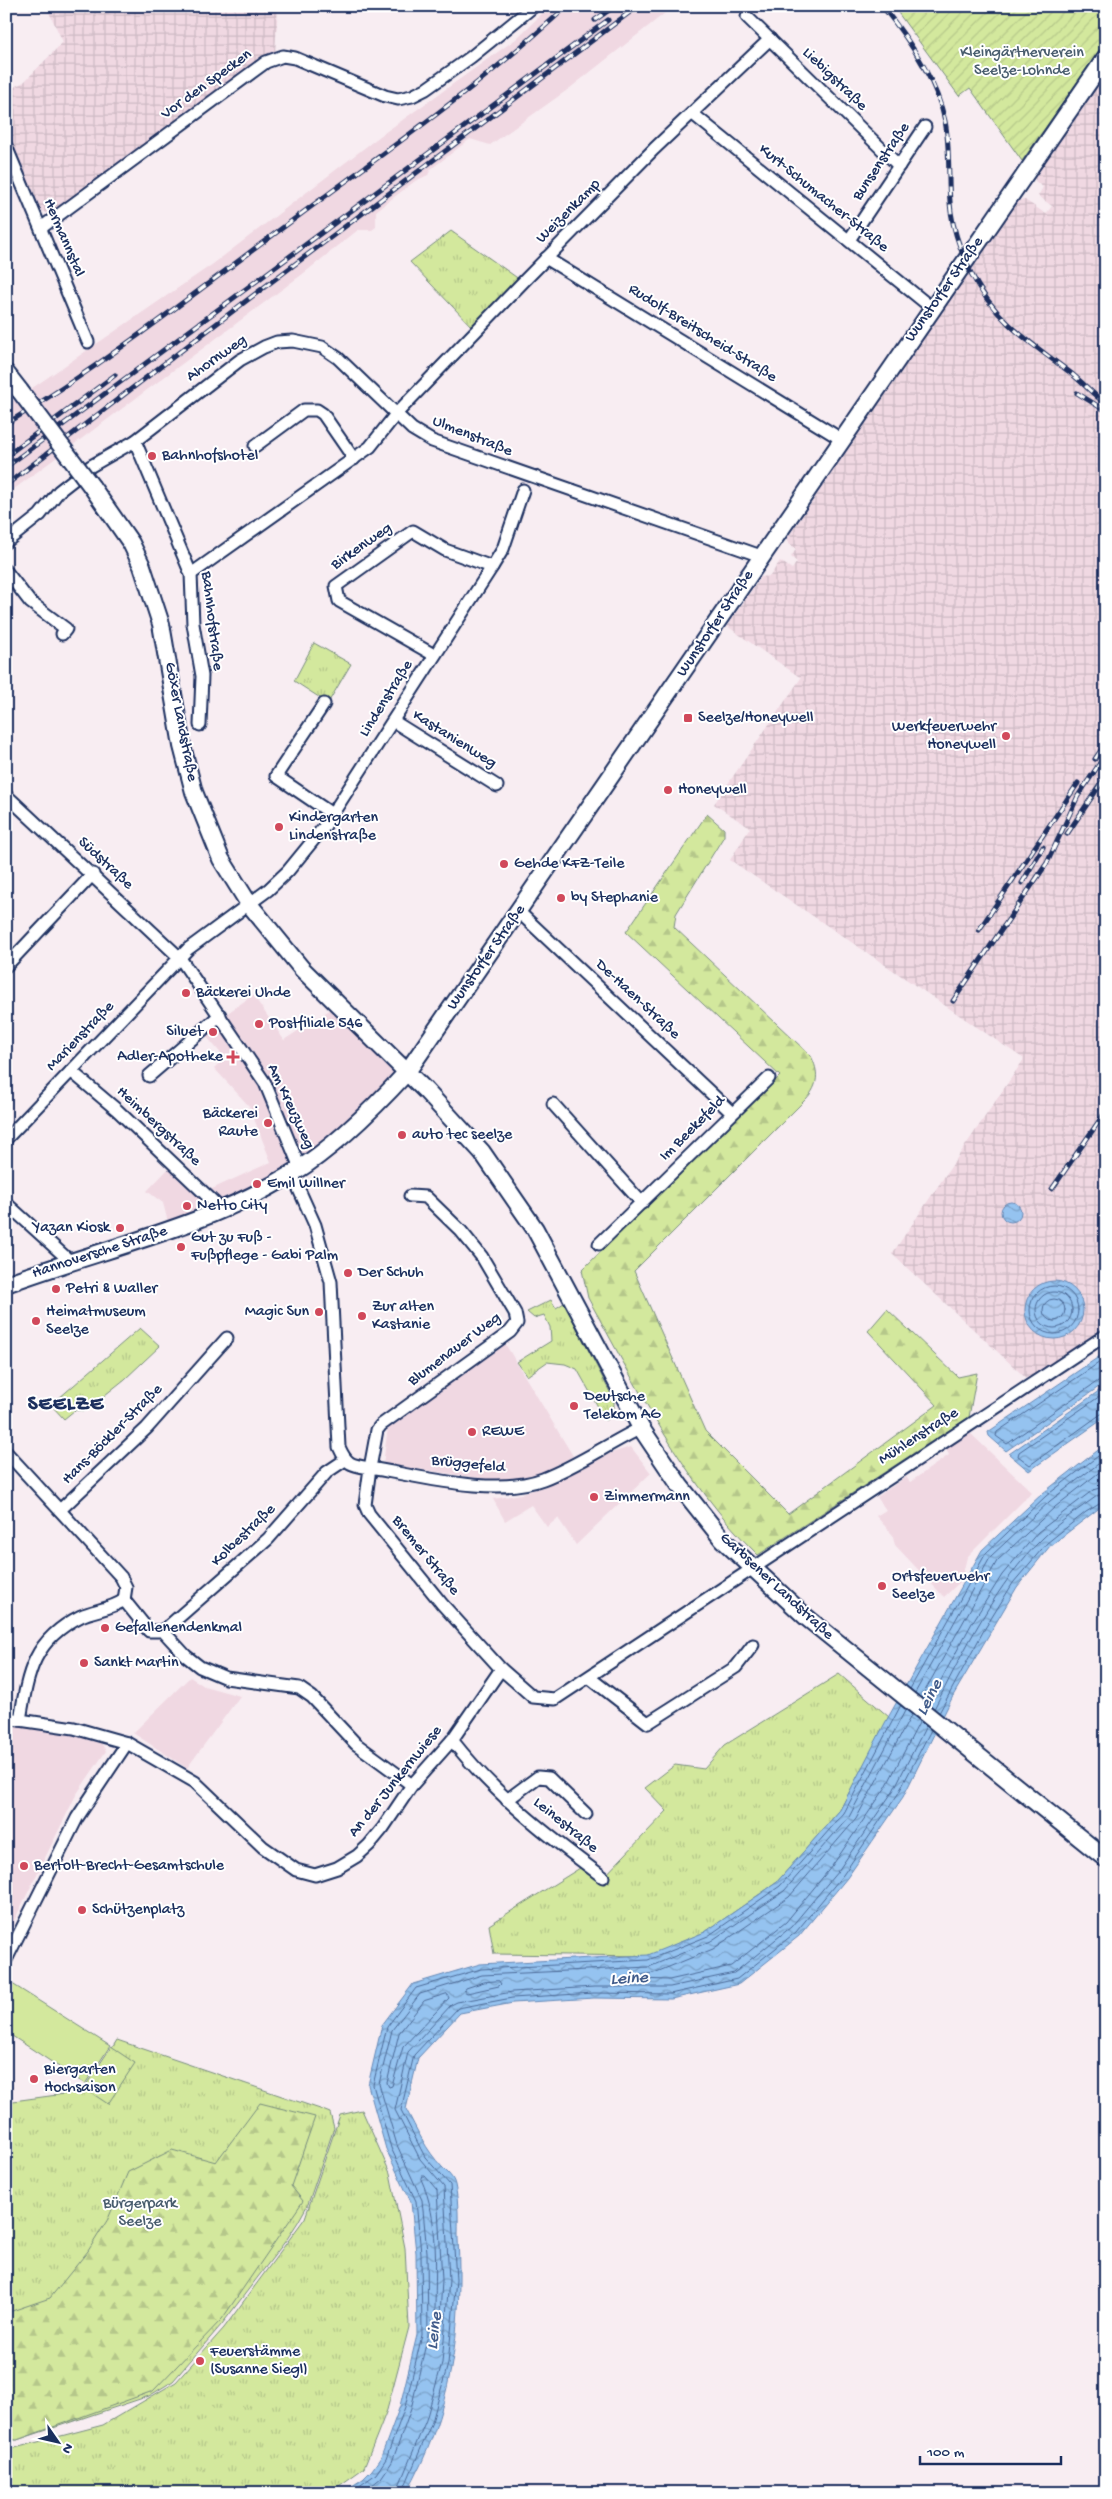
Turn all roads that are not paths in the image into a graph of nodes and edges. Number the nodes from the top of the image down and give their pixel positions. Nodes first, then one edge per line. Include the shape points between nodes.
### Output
1 (534, 6) edge
2 (747, 17) dead end
3 (770, 39) junction
4 (1106, 57) edge
5 (693, 114) junction
6 (925, 127) dead end
7 (6, 146) edge
8 (899, 166) junction
9 (41, 228) junction
10 (849, 240) junction
11 (546, 258) junction
12 (932, 310) junction
13 (88, 342) dead end
14 (6, 373) edge
15 (397, 413) junction
16 (841, 439) junction
17 (135, 441) junction
18 (255, 446) dead end
19 (354, 459) junction
20 (523, 490) dead end
21 (6, 542) edge
22 (762, 556) junction
23 (492, 567) junction
24 (6, 571) edge
25 (191, 574) junction
26 (62, 634) dead end
27 (434, 655) junction
28 (324, 704) dead end
29 (393, 721) junction
30 (200, 725) dead end
31 (497, 786) dead end
32 (7, 798) edge
33 (332, 814) junction
34 (92, 874) junction
35 (249, 904) junction
36 (519, 912) junction
37 (180, 958) junction
38 (6, 966) edge
39 (220, 1015) junction
40 (70, 1071) junction
41 (407, 1072) junction
42 (149, 1076) dead end
43 (768, 1078) dead end
44 (553, 1104) dead end
45 (732, 1112) junction
46 (6, 1138) edge
47 (296, 1171) junction
48 (410, 1196) dead end
49 (6, 1203) edge
50 (642, 1203) junction
51 (221, 1209) junction
52 (600, 1244) dead end
53 (70, 1262) junction
54 (6, 1284) edge
55 (1106, 1335) edge
56 (227, 1338) dead end
57 (641, 1428) junction
58 (6, 1452) edge
59 (345, 1460) junction
60 (370, 1468) junction
61 (60, 1510) junction
62 (751, 1568) junction
63 (124, 1600) junction
64 (163, 1631) junction
65 (753, 1645) dead end
66 (501, 1669) junction
67 (590, 1678) junction
68 (6, 1718) edge
69 (20, 1720) junction
70 (452, 1740) junction
71 (127, 1743) junction
72 (412, 1785) junction
73 (507, 1800) junction
74 (586, 1814) dead end
75 (1106, 1859) edge
76 (603, 1877) dead end
77 (6, 1960) edge

1 - 9 street, Vor den Specken via 471,57 426,89 405,98 385,96 295,58 283,56 266,62
2 - 3 street, Liebigstraße
3 - 5 street, Weizenkamp
3 - 8 street, Liebigstraße
4 - 12 main road, Wunstorfer Straße
5 - 10 street, Kurt-Schumacher-Straße
5 - 11 street, Weizenkamp via 654,148
6 - 8 street, Bunsenstraße
7 - 9 street, Hermannstal
8 - 10 street, Bunsenstraße
9 - 13 street, Hermannstal
10 - 12 street, Kurt-Schumacher-Straße
11 - 15 street, Weizenkamp
11 - 16 street, Rudolf-Breitscheid-Straße
12 - 16 main road, Wunstorfer Straße
14 - 35 main road, Göxer Landstraße, bridge via 132,543 161,624 182,746 194,792 221,859
15 - 17 street, Ahornweg via 322,347 293,341 277,342 240,360
15 - 19 street via 370,447
15 - 22 street, Ulmenstraße via 412,429 432,441
16 - 22 main road, Wunstorfer Straße
17 - 21 street, Ahornweg via 91,466 59,492 40,515
17 - 25 street, Bahnhofstraße
18 - 19 street via 304,410 311,409 323,414
19 - 25 street
20 - 23 street, Lindenstraße via 502,549
22 - 36 main road, Wunstorfer Straße
23 - 27 street, Lindenstraße
23 - 27 street, Birkenweg via 445,550 413,531 336,586 339,601
24 - 26 street via 30,602 66,628
25 - 30 street, Bahnhofstraße via 193,624 202,676
27 - 29 street, Lindenstraße
28 - 33 street via 276,776
29 - 31 street, Kastanienweg
29 - 33 street, Lindenstraße
32 - 34 street, Südstraße
33 - 35 street, Lindenstraße via 288,871
34 - 37 street, Südstraße
34 - 38 street
35 - 37 street
35 - 41 main road, Göxer Landstraße via 302,968
36 - 41 main road, Wunstorfer Straße
36 - 45 street, De-Haen-Straße
37 - 39 street, Am Kreuzweg
37 - 40 street, Marienstraße
39 - 42 street
39 - 47 street, Am Kreuzweg via 265,1083
40 - 46 street, Marienstraße
40 - 51 street, Heimbergstraße via 117,1110
41 - 47 main road, Wunstorfer Straße via 374,1108
41 - 57 main road, Garbsener Landstraße via 482,1152 535,1230
43 - 45 street, Im Beekefeld
44 - 50 street
45 - 50 street, Im Beekefeld
47 - 51 main road, Hannoversche Straße
47 - 59 street via 331,1282 339,1447
48 - 60 street, Blumenauer Weg via 426,1197 461,1231 482,1257 515,1313 517,1323 510,1332 381,1425 377,1430
49 - 53 street
50 - 52 street, Im Beekefeld
51 - 53 main road, Hannoversche Straße via 189,1224
53 - 54 main road, Hannoversche Straße
55 - 62 street, Mühlenstraße
56 - 61 street, Hans-Böckler-Straße via 148,1428
57 - 60 street, Brüggefeld via 565,1469 541,1480 516,1486 483,1486
57 - 62 main road, Garbsener Landstraße via 699,1512
58 - 61 street
59 - 60 street
59 - 64 street, Kolbestraße via 327,1472 268,1539
60 - 66 street, Bremer Straße via 365,1506 369,1514 442,1604
61 - 63 street via 122,1577 126,1587
62 - 67 street, Bremer Straße
62 - 75 main road, Garbsener Landstraße via 857,1659
63 - 64 street via 149,1632
63 - 69 street via 70,1622 39,1650 27,1677
64 - 72 street via 200,1667 226,1678 299,1688 312,1697 356,1744
65 - 67 street via 736,1667 648,1723
66 - 67 street, Bremer Straße via 527,1693 542,1699 555,1698
66 - 70 street, An der Junkernwiese
68 - 69 street, An der Junkernwiese
69 - 71 street, An der Junkernwiese via 74,1728
70 - 72 street, An der Junkernwiese
70 - 73 street, Leinestraße via 475,1770
71 - 72 street, An der Junkernwiese via 195,1782 263,1847 296,1870 315,1875 337,1868 357,1856 383,1828
71 - 77 street via 78,1818
73 - 74 street, Leinestraße via 538,1777 549,1778
73 - 76 street, Leinestraße

